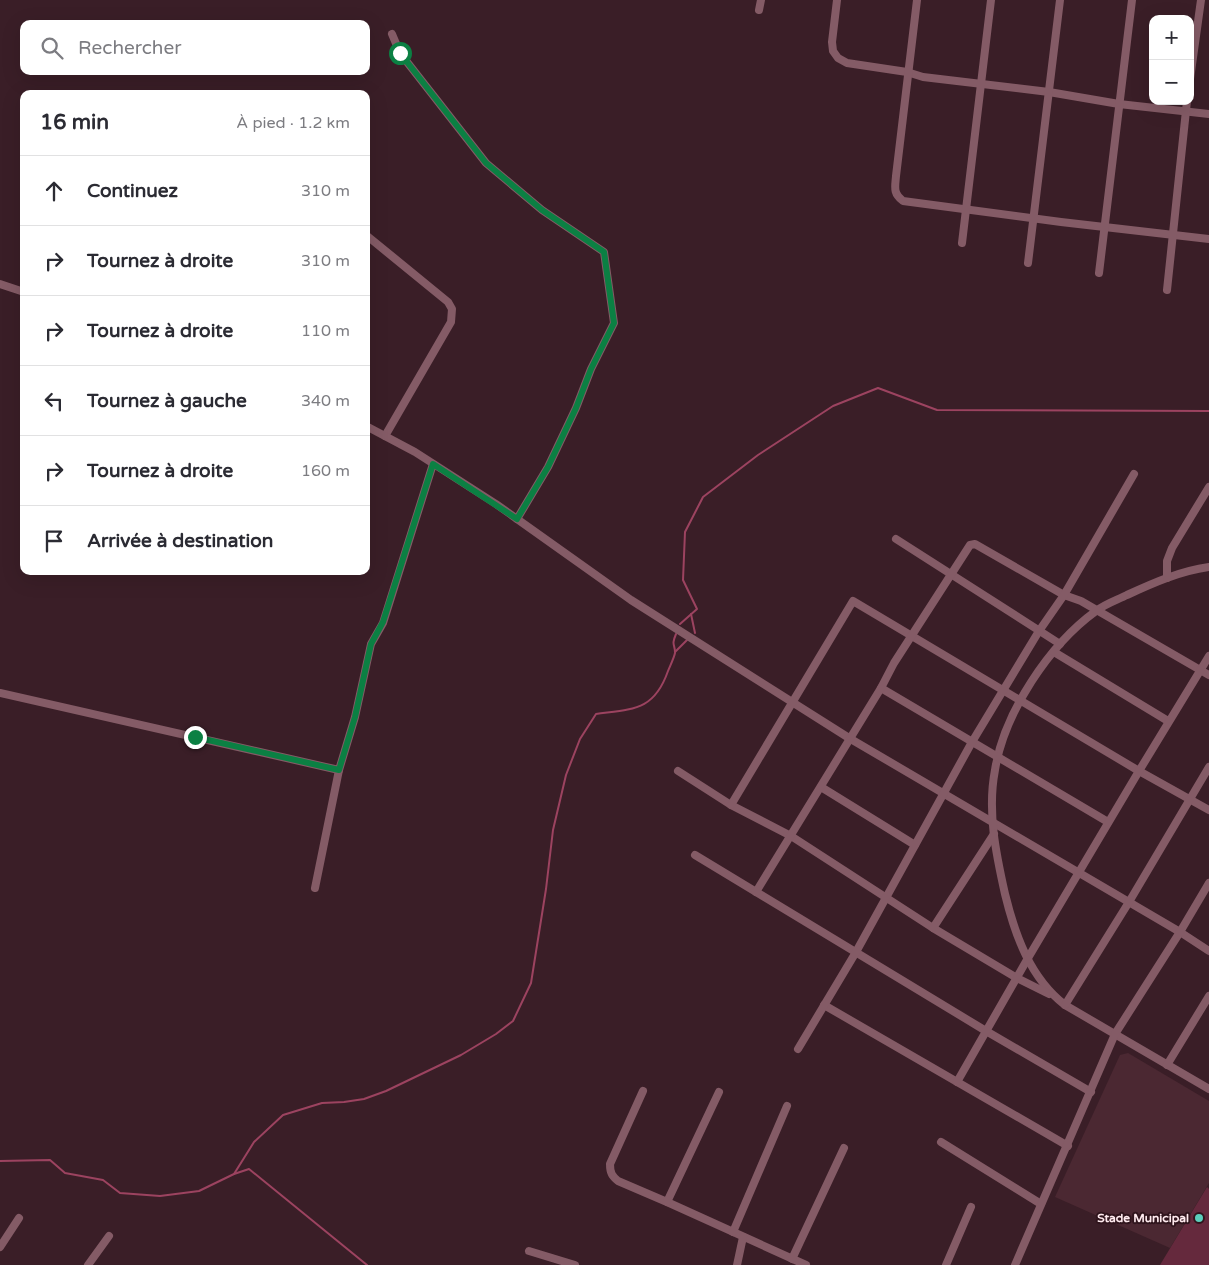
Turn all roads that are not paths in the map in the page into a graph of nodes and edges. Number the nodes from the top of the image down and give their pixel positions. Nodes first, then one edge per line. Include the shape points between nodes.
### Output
1 (761, 0) edge
2 (838, 0) edge
3 (917, 0) edge
4 (991, 0) edge
5 (1060, 0) edge
6 (1132, 0) edge
7 (1201, 0) edge
8 (759, 10) dead end
9 (392, 34) dead end
10 (1193, 60) edge
11 (907, 72) junction
12 (980, 84) junction
13 (1050, 92) junction
14 (1119, 104) junction
15 (1187, 105) edge
16 (1186, 111) junction
17 (1209, 114) edge
18 (966, 209) junction
19 (1034, 218) junction
20 (1105, 227) junction
21 (1173, 236) junction
22 (370, 238) edge
23 (1209, 239) edge
24 (962, 243) dead end
25 (1028, 263) dead end
26 (1099, 273) dead end
27 (0, 284) edge
28 (1167, 290) dead end
29 (20, 291) edge
30 (370, 428) edge
31 (385, 436) junction
32 (433, 464) junction
33 (1134, 474) dead end
34 (1209, 487) edge
35 (517, 519) junction
36 (896, 539) dead end
37 (1209, 567) edge
38 (952, 575) junction
39 (1167, 578) junction
40 (1064, 595) junction
41 (1097, 610) junction
42 (1039, 631) junction
43 (911, 636) junction
44 (1060, 644) junction
45 (1054, 652) junction
46 (1209, 656) edge
47 (1201, 671) junction
48 (1209, 675) edge
49 (881, 688) junction
50 (1002, 690) junction
51 (0, 693) edge
52 (1022, 700) junction
53 (793, 703) junction
54 (1168, 721) junction
55 (849, 738) junction
56 (972, 742) junction
57 (997, 757) junction
58 (1209, 767) edge
59 (339, 770) junction
60 (678, 771) dead end
61 (1139, 771) junction
62 (821, 787) junction
63 (944, 794) junction
64 (1190, 798) junction
65 (731, 805) junction
66 (1209, 810) edge
67 (993, 822) junction
68 (1108, 822) junction
69 (994, 834) junction
70 (791, 836) junction
71 (915, 846) junction
72 (695, 855) dead end
73 (1079, 873) junction
74 (1209, 883) edge
75 (315, 888) dead end
76 (756, 892) junction
77 (885, 898) junction
78 (1129, 902) junction
79 (933, 928) junction
80 (1180, 932) junction
81 (1209, 951) edge
82 (856, 952) junction
83 (1028, 958) junction
84 (1017, 978) junction
85 (1053, 996) junction
86 (1209, 996) edge
87 (824, 1005) junction
88 (1065, 1005) junction
89 (986, 1031) junction
90 (1115, 1034) junction
91 (798, 1049) dead end
92 (1167, 1065) junction
93 (957, 1082) junction
94 (1209, 1089) edge
95 (643, 1091) dead end
96 (719, 1092) dead end
97 (1091, 1092) junction
98 (787, 1106) dead end
99 (941, 1142) dead end
100 (1068, 1146) junction
101 (844, 1148) dead end
102 (667, 1202) junction
103 (1041, 1204) junction
104 (971, 1208) dead end
105 (19, 1218) dead end
106 (733, 1232) junction
107 (109, 1236) dead end
108 (743, 1237) junction
109 (0, 1247) edge
110 (530, 1251) dead end
111 (792, 1259) junction
112 (88, 1265) edge
113 (575, 1265) edge
114 (737, 1265) edge
115 (806, 1265) edge
116 (946, 1265) edge
117 (1015, 1265) edge

1 - 8 street
2 - 11 street via 832,47 838,58 847,63
3 - 11 street
4 - 12 street
5 - 13 street
6 - 14 street
7 - 10 street
9 - 35 street via 400,53 486,163 542,210 604,252 614,323 548,467
11 - 12 street
11 - 18 street via 895,187 897,196 904,200
12 - 13 street
12 - 18 street
13 - 14 street
13 - 19 street
14 - 16 street
14 - 20 street
15 - 16 street
16 - 17 street
16 - 21 street
18 - 19 street
18 - 24 street
19 - 20 street
19 - 25 street
20 - 21 street
20 - 26 street
21 - 23 street
21 - 28 street
22 - 31 street via 448,302 452,309 451,322
27 - 29 street
30 - 31 street
31 - 32 street
32 - 35 street
32 - 59 street via 383,622 371,644
33 - 40 street
34 - 39 street via 1172,548 1167,561
35 - 53 street via 631,600
36 - 38 street
37 - 39 street
38 - 40 street via 972,544
38 - 42 street
38 - 43 street
39 - 41 street
40 - 41 street
40 - 42 street
41 - 44 street
41 - 47 street
42 - 44 street
42 - 50 street
43 - 49 street
43 - 50 street
43 - 53 street via 853,601
44 - 45 street
45 - 52 street
45 - 54 street
46 - 47 street
47 - 48 street
47 - 54 street
49 - 55 street
49 - 56 street
50 - 52 street
50 - 56 street
51 - 59 street
52 - 57 street
52 - 61 street
53 - 55 street
53 - 65 street
54 - 61 street
55 - 62 street
55 - 63 street
56 - 57 street
56 - 63 street
57 - 67 street
57 - 68 street
58 - 64 street
59 - 75 street
60 - 65 street
61 - 64 street
61 - 68 street
62 - 70 street
62 - 71 street
63 - 67 street
63 - 71 street
64 - 66 street
64 - 78 street
65 - 70 street
67 - 69 street
67 - 73 street
68 - 73 street
69 - 79 street
69 - 83 street via 1008,906
70 - 76 street
70 - 77 street
71 - 77 street
72 - 76 street
73 - 78 street
73 - 83 street
74 - 80 street
76 - 82 street
77 - 79 street
77 - 82 street
78 - 80 street
78 - 88 street
79 - 84 street
80 - 81 street
80 - 90 street
82 - 87 street
82 - 89 street
83 - 84 street
83 - 85 street
84 - 85 street
84 - 89 street
85 - 88 street
86 - 92 street
87 - 91 street
87 - 93 street
88 - 90 street
89 - 93 street
89 - 97 street
90 - 92 street
90 - 97 street
92 - 94 street
93 - 100 street
95 - 102 street via 610,1170 618,1181
96 - 102 street
97 - 100 street
98 - 106 street
99 - 103 street
100 - 103 street
101 - 111 street
102 - 106 street
103 - 117 street
104 - 116 street
105 - 109 street
106 - 108 street
107 - 112 street
108 - 111 street
108 - 114 street
110 - 113 street
111 - 115 street

